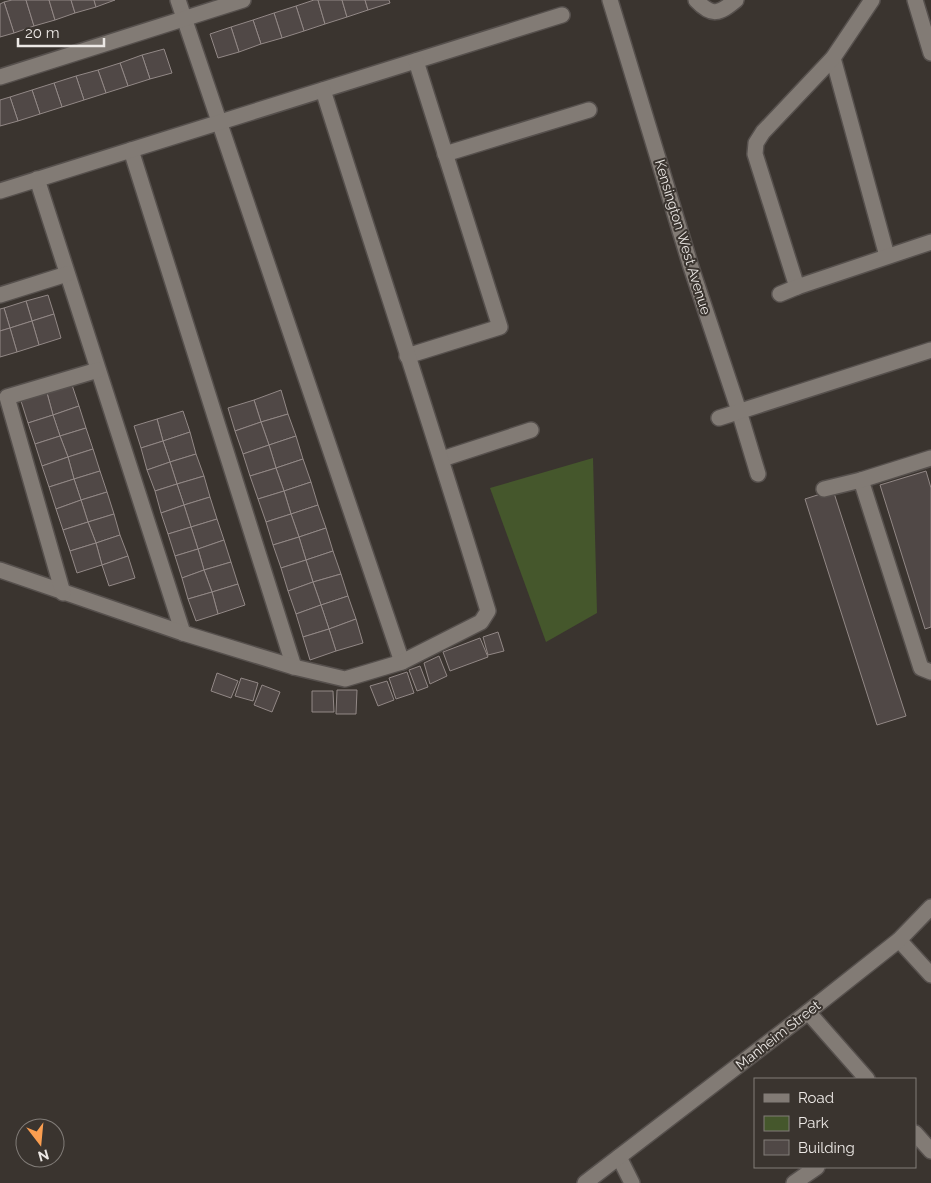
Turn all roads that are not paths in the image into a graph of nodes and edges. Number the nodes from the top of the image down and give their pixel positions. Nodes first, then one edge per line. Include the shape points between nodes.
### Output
1 (178, 0) edge
2 (243, 0) edge
3 (610, 0) edge
4 (696, 0) edge
5 (736, 0) edge
6 (872, 0) edge
7 (915, 0) edge
8 (562, 15) dead end
9 (184, 19) junction
10 (931, 53) edge
11 (833, 58) junction
12 (416, 61) junction
13 (0, 77) edge
14 (323, 90) junction
15 (589, 110) dead end
16 (219, 122) junction
17 (131, 150) junction
18 (445, 154) junction
19 (37, 180) junction
20 (0, 191) edge
21 (931, 242) edge
22 (887, 256) junction
23 (68, 274) junction
24 (797, 287) junction
25 (780, 294) dead end
26 (0, 295) edge
27 (931, 350) edge
28 (408, 356) junction
29 (98, 370) junction
30 (739, 412) junction
31 (719, 418) dead end
32 (531, 430) dead end
33 (931, 458) edge
34 (442, 459) junction
35 (758, 474) dead end
36 (861, 480) junction
37 (824, 489) dead end
38 (0, 570) edge
39 (63, 593) junction
40 (183, 633) junction
41 (402, 662) junction
42 (294, 668) junction
43 (931, 672) edge
44 (931, 907) edge
45 (899, 940) junction
46 (931, 975) edge
47 (808, 1012) junction
48 (866, 1078) edge
49 (916, 1134) edge
50 (931, 1151) edge
51 (619, 1157) junction
52 (816, 1168) edge
53 (585, 1183) edge
54 (632, 1183) edge
55 (794, 1183) edge

1 - 9 street
2 - 9 street
3 - 30 street, Kensington West Avenue
4 - 5 street via 704,9 714,13 725,10
6 - 11 street
7 - 10 street
8 - 12 street
9 - 13 street
9 - 16 street
11 - 22 street
11 - 24 street via 763,132 754,154
12 - 14 street
12 - 18 street
14 - 16 street
14 - 28 street
15 - 18 street
16 - 17 street
16 - 41 street
17 - 19 street
17 - 42 street
18 - 28 street via 500,327
19 - 20 street
19 - 23 street
21 - 22 street
22 - 24 street
23 - 26 street
23 - 29 street
24 - 25 street
27 - 30 street
28 - 34 street
29 - 39 street via 7,397
29 - 40 street
30 - 31 street
30 - 35 street, Kensington West Avenue
32 - 34 street
33 - 36 street
34 - 41 street via 488,611 481,622
36 - 37 street
36 - 43 street via 922,668
38 - 39 street
39 - 40 street
40 - 42 street
41 - 42 street via 345,679
44 - 45 street, Manheim Street
45 - 46 street
45 - 47 street, Manheim Street
47 - 48 street
47 - 51 street, Manheim Street
49 - 50 street
51 - 53 street, Manheim Street
51 - 54 street
52 - 55 street

